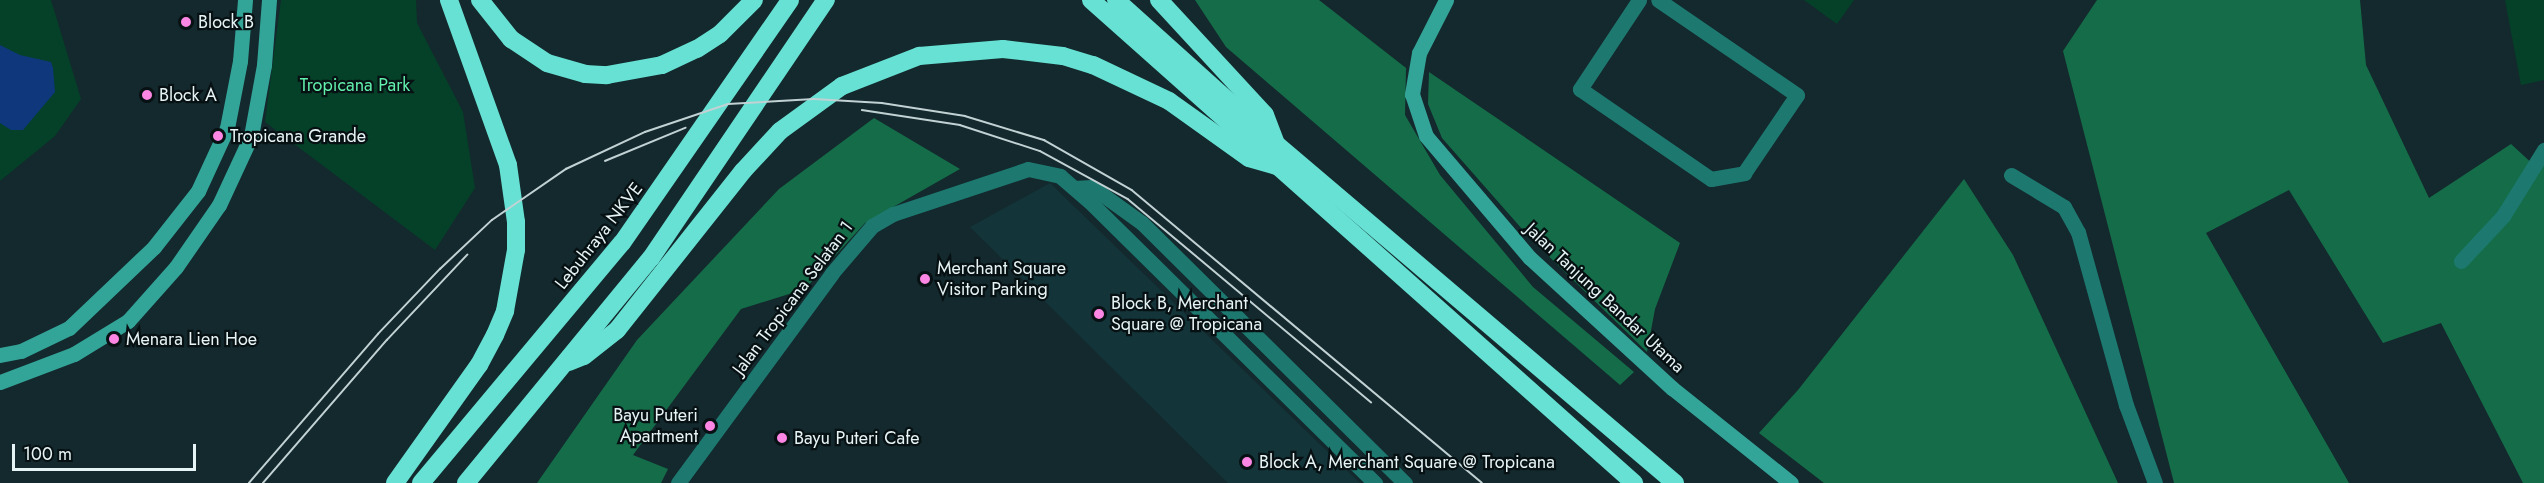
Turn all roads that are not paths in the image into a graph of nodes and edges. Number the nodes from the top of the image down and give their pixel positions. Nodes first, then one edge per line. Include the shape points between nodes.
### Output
1 (245, 0) edge
2 (269, 0) edge
3 (449, 0) edge
4 (480, 0) edge
5 (754, 0) edge
6 (790, 0) edge
7 (826, 0) edge
8 (1091, 0) edge
9 (1116, 0) edge
10 (1159, 0) edge
11 (1446, 0) edge
12 (1639, 0) edge
13 (1658, 0) edge
14 (1275, 142) junction
15 (2544, 150) edge
16 (1277, 166) junction
17 (2011, 175) dead end
18 (1074, 188) junction
19 (2461, 261) dead end
20 (0, 355) edge
21 (569, 362) junction
22 (0, 382) edge
23 (395, 483) edge
24 (422, 483) edge
25 (466, 483) edge
26 (678, 483) edge
27 (1375, 483) edge
28 (1405, 483) edge
29 (1634, 483) edge
30 (1676, 483) edge
31 (1791, 483) edge
32 (2155, 483) edge

1 - 20 main road via 240,61 227,128 198,191 154,247 69,328 21,351
2 - 22 main road via 264,66 251,136 219,206 128,321 74,354
3 - 23 highway via 508,165 516,250 505,311 479,365
4 - 5 highway via 511,39 547,63 585,74 608,75 662,65 697,49 720,34
6 - 24 highway, Lebuhraya NKVE via 622,243
7 - 21 highway via 690,204
8 - 16 highway
9 - 14 highway
10 - 14 highway via 1265,115
11 - 31 main road, Jalan Tanjung Bandar Utama via 1419,52 1412,94 1426,136 1530,258 1672,388
12 - 13 street via 1580,89 1711,179 1744,173 1797,95
14 - 30 highway
15 - 19 street via 2503,216
16 - 21 highway via 1249,158 1169,101 1093,65 1063,56 1003,50 919,56 865,75 794,119 743,171 617,330 584,356
16 - 29 highway
17 - 32 street via 2064,207 2078,232 2126,405
18 - 26 street, Jalan Tropicana Selatan 1 via 1060,176 1028,169 893,214 872,226 832,273
18 - 27 street, Jalan Tropicana Selatan 1
18 - 28 street, Jalan Tropicana Selatan 1 via 1092,187 1142,223
21 - 25 highway

